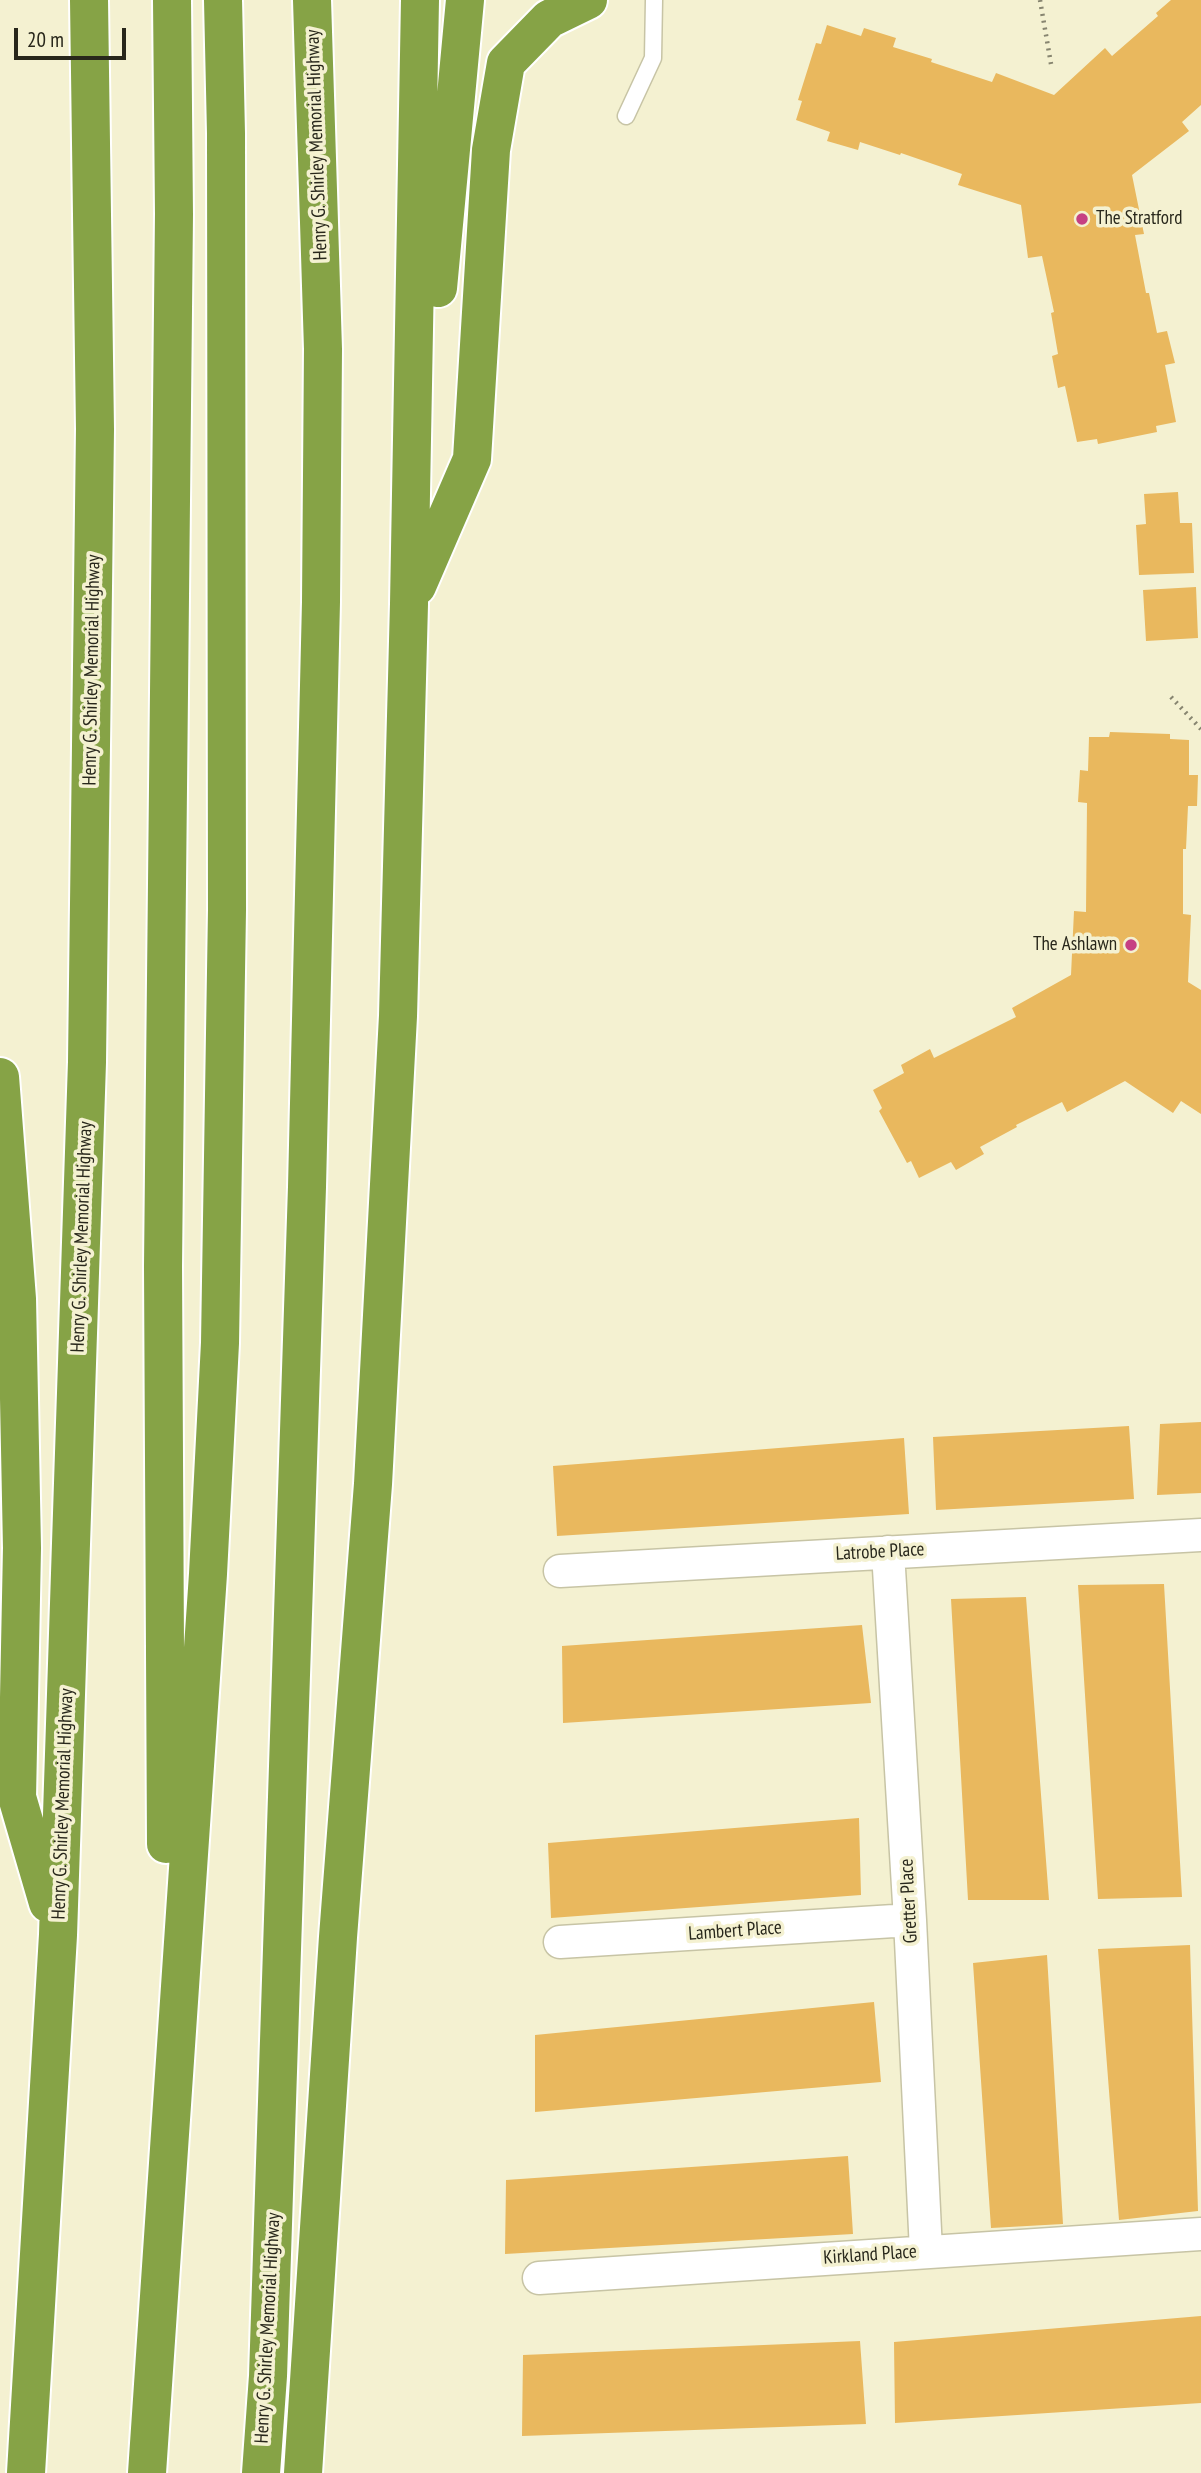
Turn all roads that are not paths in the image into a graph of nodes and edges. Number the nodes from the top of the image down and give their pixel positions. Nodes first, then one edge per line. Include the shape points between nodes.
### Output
1 (89, 0) edge
2 (172, 0) edge
3 (223, 0) edge
4 (312, 0) edge
5 (420, 0) edge
6 (465, 0) edge
7 (588, 0) edge
8 (654, 0) edge
9 (626, 116) dead end
10 (409, 604) junction
11 (0, 1077) edge
12 (1201, 1535) edge
13 (888, 1552) junction
14 (560, 1571) dead end
15 (910, 1920) junction
16 (58, 1935) junction
17 (560, 1942) dead end
18 (168, 2161) junction
19 (1201, 2234) edge
20 (926, 2250) junction
21 (539, 2278) dead end
22 (26, 2473) edge
23 (147, 2473) edge
24 (261, 2473) edge
25 (303, 2473) edge

1 - 16 highway, Henry G. Shirley Memorial Highway via 95,429 87,1048
2 - 18 highway via 174,214 163,1266
3 - 18 highway via 228,910 220,1343
4 - 24 highway, Henry G. Shirley Memorial Highway via 323,349 321,602 307,1187 268,2376
5 - 10 highway
6 - 10 highway
7 - 10 highway via 549,19 506,63 491,150 472,459
8 - 9 lane via 653,58
10 - 25 highway via 398,1016 374,1470
11 - 16 highway via 17,1299 22,1548 17,1797
12 - 13 street, Latrobe Place
13 - 14 street, Latrobe Place
13 - 15 street, Gretter Place
15 - 17 street, Lambert Place
15 - 20 street, Gretter Place
16 - 22 highway, Henry G. Shirley Memorial Highway
18 - 23 highway
19 - 20 street, Kirkland Place
20 - 21 street, Kirkland Place

